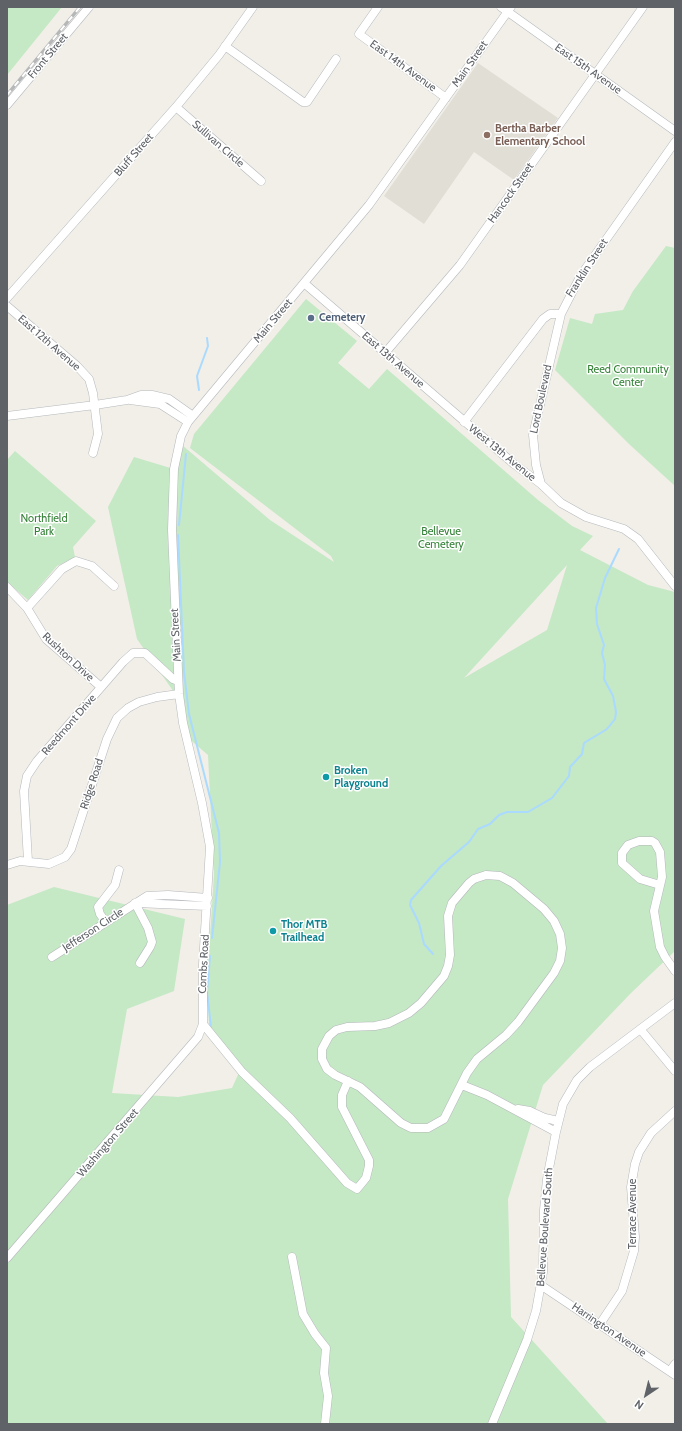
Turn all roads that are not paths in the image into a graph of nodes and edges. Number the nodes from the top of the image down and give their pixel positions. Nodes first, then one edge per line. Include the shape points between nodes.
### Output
1 (89, 7) edge
2 (253, 7) edge
3 (378, 7) edge
4 (643, 7) edge
5 (507, 8) edge
6 (225, 46) junction
7 (336, 59) dead end
8 (595, 74) junction
9 (446, 98) junction
10 (7, 105) edge
11 (176, 107) junction
12 (675, 131) edge
13 (675, 142) edge
14 (261, 181) dead end
15 (304, 284) junction
16 (7, 298) edge
17 (7, 306) edge
18 (561, 314) junction
19 (385, 353) junction
20 (95, 405) junction
21 (7, 416) edge
22 (191, 419) junction
23 (464, 422) junction
24 (93, 453) dead end
25 (541, 484) junction
26 (114, 586) dead end
27 (675, 586) edge
28 (7, 587) edge
29 (27, 608) junction
30 (178, 681) junction
31 (101, 687) junction
32 (179, 694) junction
33 (28, 861) junction
34 (7, 865) edge
35 (119, 870) dead end
36 (660, 885) junction
37 (208, 902) junction
38 (135, 903) junction
39 (105, 921) junction
40 (52, 957) dead end
41 (140, 963) dead end
42 (675, 971) edge
43 (675, 1003) edge
44 (203, 1024) junction
45 (641, 1030) junction
46 (675, 1071) edge
47 (348, 1081) junction
48 (462, 1085) junction
49 (511, 1108) junction
50 (675, 1111) edge
51 (558, 1121) junction
52 (556, 1132) junction
53 (292, 1257) dead end
54 (7, 1258) edge
55 (542, 1286) junction
56 (600, 1324) junction
57 (675, 1364) edge
58 (672, 1373) edge
59 (327, 1422) edge
60 (492, 1424) edge

1 - 10 street, Front Street
2 - 6 street, Bluff Street
3 - 9 street, East 14th Avenue via 358,34
4 - 8 street, Hancock Street
5 - 8 street, East 15th Avenue
5 - 9 street, Main Street
6 - 7 street via 303,102 307,102
6 - 11 street, Bluff Street
8 - 12 street, East 15th Avenue
8 - 19 street, Hancock Street via 460,265
9 - 15 street, Main Street via 369,205
11 - 14 street, Sullivan Circle
11 - 16 street, Bluff Street
13 - 18 street, Franklin Street via 581,275
15 - 19 street, East 13th Avenue
15 - 22 street, Main Street
17 - 20 street, East 12th Avenue via 83,373 91,385
18 - 23 street via 550,314 543,319
18 - 25 street, Lord Boulevard via 533,435
19 - 23 street, East 13th Avenue
20 - 21 street
20 - 22 street via 141,395 160,396 169,399
20 - 24 street, East 12th Avenue via 98,434
22 - 30 street, Main Street via 179,445 172,491
23 - 25 street, West 13th Avenue
25 - 27 street via 561,503 579,514 615,525 632,534 645,546
26 - 29 street via 92,566 76,561 62,569
28 - 29 street, Rushton Drive
29 - 31 street, Rushton Drive via 46,639
30 - 31 street, Reedmont Drive via 148,655 137,652 127,658
30 - 32 street, Combs Road
31 - 33 street, Reedmont Drive via 27,776 23,798
32 - 33 street, Ridge Road via 139,702 117,718 107,739 68,853 55,863
32 - 37 street, Combs Road via 208,833
33 - 34 street, Ridge Road via 14,861
35 - 39 street via 115,885 98,907
36 - 36 street via 662,869 656,843 646,840 628,845 622,854 622,863 640,879
36 - 42 street via 654,911 660,947
37 - 38 street, Jefferson Circle via 155,894
37 - 44 street, Combs Road via 203,964
38 - 39 street, Jefferson Circle
38 - 41 street via 151,935 150,947
39 - 40 street, Jefferson Circle
43 - 45 street, Bellevue Boulevard South
44 - 47 street via 242,1072 290,1118 347,1183 356,1189 366,1178 369,1160 342,1107 342,1095
44 - 54 street, Washington Street via 193,1043
45 - 46 street
45 - 51 street, Bellevue Boulevard South via 582,1074 567,1096
47 - 48 street via 364,1091 401,1123 416,1129 435,1125 444,1118
47 - 48 street via 331,1072 324,1064 321,1054 326,1040 332,1032 341,1028 389,1023 418,1006 444,976 448,966 448,916 452,903 474,879 493,875 513,883 547,913 560,934 562,956 554,973 518,1022 506,1035 482,1053
48 - 49 street
49 - 51 street via 530,1111
49 - 52 street
50 - 56 street, Terrace Avenue via 658,1124 639,1152 632,1177 631,1193 634,1251 622,1291
51 - 52 street, Bellevue Boulevard South
52 - 55 street, Bellevue Boulevard South via 545,1196
53 - 59 street via 303,1314 326,1348 324,1373 328,1396
55 - 56 street, Harrington Avenue
55 - 60 street, Bellevue Boulevard South via 527,1340
56 - 58 street, Harrington Avenue
57 - 58 street

